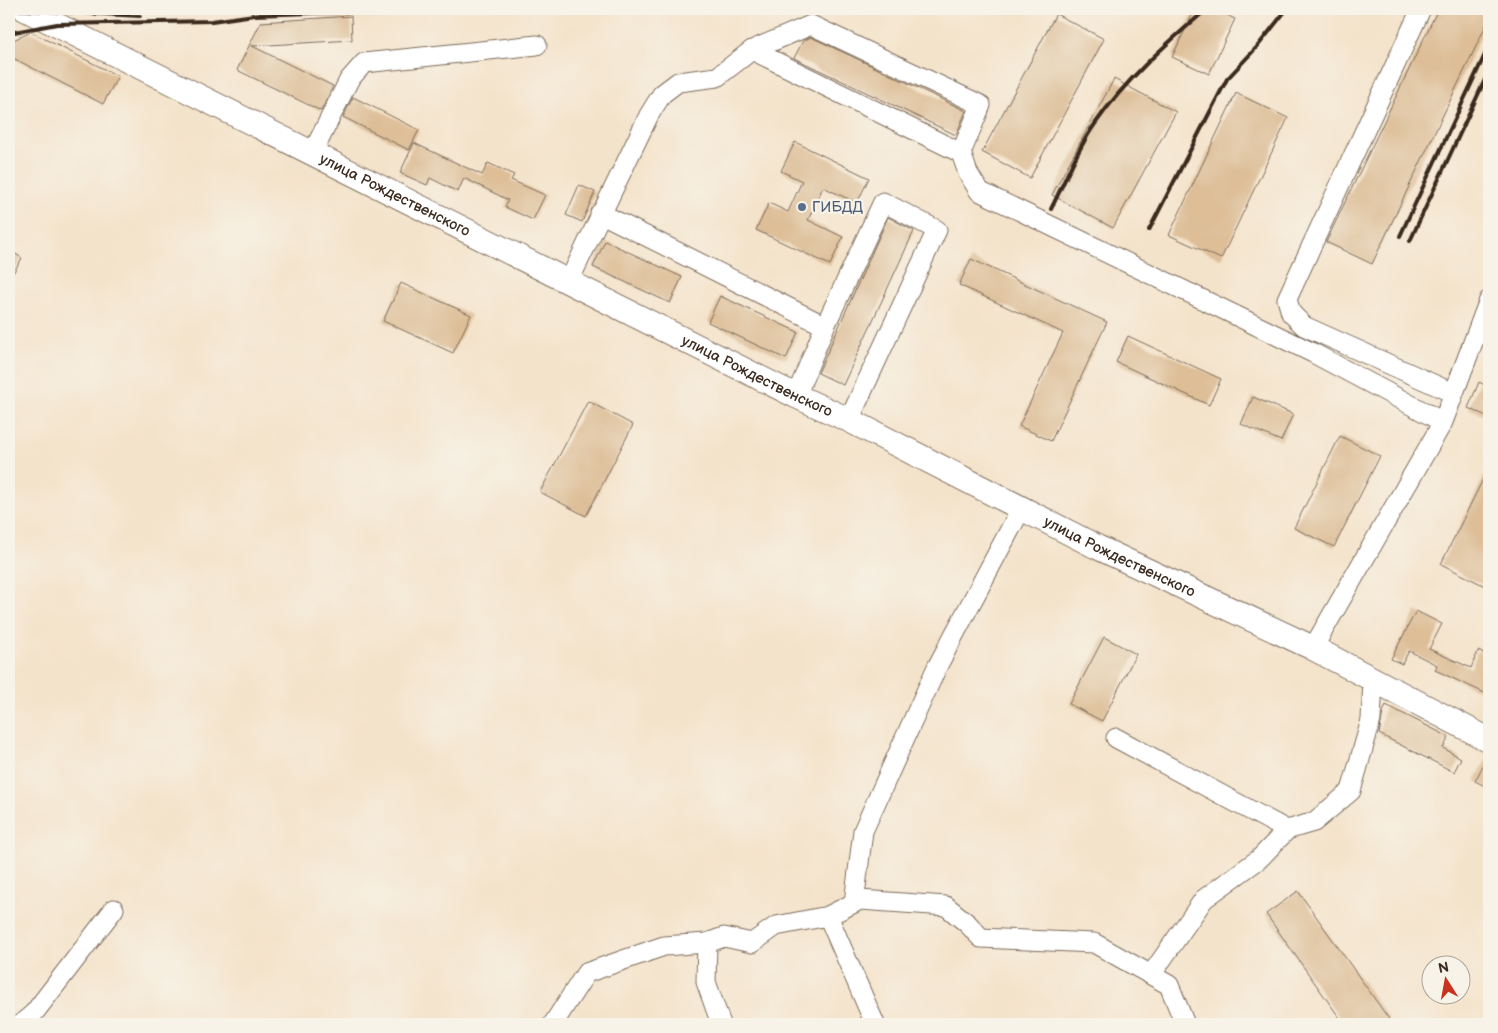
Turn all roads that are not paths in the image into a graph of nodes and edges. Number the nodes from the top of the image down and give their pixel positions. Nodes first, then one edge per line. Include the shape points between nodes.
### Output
1 (26, 9) edge
2 (1421, 9) edge
3 (537, 45) dead end
4 (752, 50) junction
5 (313, 152) junction
6 (961, 153) junction
7 (600, 213) junction
8 (569, 281) junction
9 (1489, 300) edge
10 (825, 326) junction
11 (1453, 393) junction
12 (796, 396) junction
13 (849, 420) junction
14 (1443, 422) junction
15 (1021, 509) junction
16 (1313, 648) junction
17 (1373, 680) junction
18 (1489, 726) edge
19 (1116, 738) dead end
20 (1489, 740) edge
21 (1287, 830) junction
22 (854, 902) junction
23 (114, 909) dead end
24 (828, 916) junction
25 (706, 943) junction
26 (1151, 975) junction
27 (21, 1024) edge
28 (553, 1024) edge
29 (721, 1024) edge
30 (875, 1024) edge
31 (1185, 1024) edge

1 - 5 main road, улица Рождественского
2 - 11 street via 1287,299 1291,313 1304,326
3 - 5 street via 364,63 349,80
4 - 6 street
4 - 6 street via 812,25 981,105
4 - 7 street via 717,77 678,82 662,94
5 - 8 main road, улица Рождественского
6 - 14 street via 979,191 1313,353
7 - 8 street
7 - 10 street
8 - 12 main road, улица Рождественского
9 - 11 street
10 - 12 street
10 - 13 street via 883,202 937,230
11 - 14 street
12 - 13 main road, улица Рождественского
13 - 15 main road, улица Рождественского
14 - 16 street
15 - 16 main road, улица Рождественского
15 - 22 street via 937,667 863,831
16 - 17 main road, улица Рождественского
16 - 18 main road
17 - 20 main road, улица Рождественского
17 - 21 street via 1371,720 1351,791 1314,822
19 - 21 street
21 - 26 street via 1258,859 1204,899
22 - 24 street
22 - 26 street via 946,906 981,938 1094,943
23 - 27 street via 34,1013
24 - 25 street via 776,926 752,944 724,937
24 - 30 street
25 - 28 street via 664,946 586,973
25 - 29 street via 706,982
26 - 31 street via 1169,985

